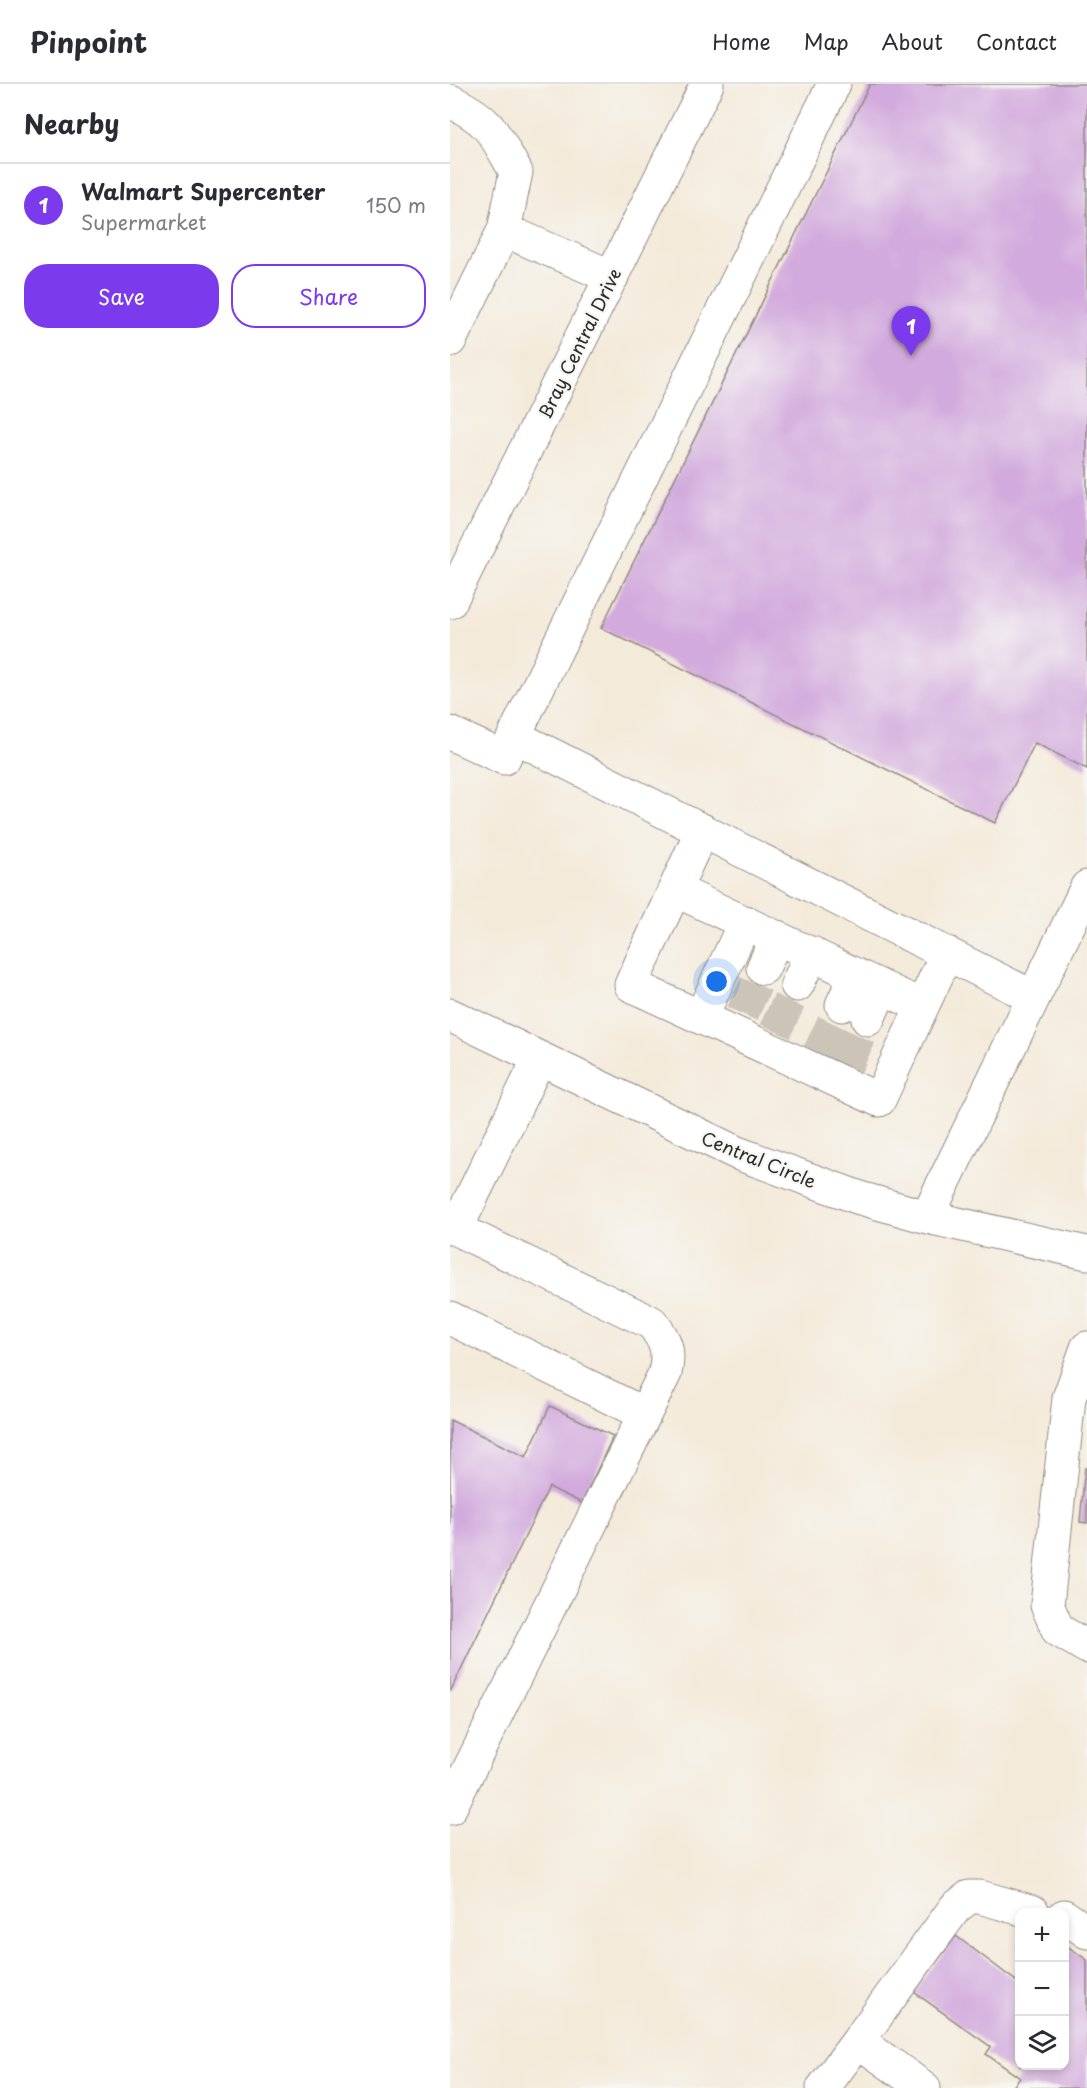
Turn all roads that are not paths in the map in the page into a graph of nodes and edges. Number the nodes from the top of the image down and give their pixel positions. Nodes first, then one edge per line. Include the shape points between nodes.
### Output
1 (707, 84) edge
2 (834, 84) edge
3 (450, 102) edge
4 (504, 230) junction
5 (612, 277) junction
6 (450, 340) edge
7 (454, 584) edge
8 (450, 733) edge
9 (514, 736) junction
10 (702, 830) junction
11 (1087, 887) edge
12 (675, 890) junction
13 (745, 922) junction
14 (777, 937) junction
15 (812, 953) junction
16 (947, 953) junction
17 (763, 968) tunnel mouth
18 (869, 981) junction
19 (797, 985) tunnel mouth
20 (1033, 997) junction
21 (922, 1006) junction
22 (855, 1012) tunnel mouth
23 (450, 1016) edge
24 (701, 1017) junction
25 (539, 1059) junction
26 (927, 1217) junction
27 (453, 1228) edge
28 (1087, 1253) edge
29 (450, 1318) edge
30 (1086, 1355) edge
31 (644, 1414) junction
32 (1087, 1647) edge
33 (450, 1808) edge
34 (1015, 1908) edge
35 (1069, 1919) edge
36 (1087, 1932) edge
37 (858, 2041) junction
38 (823, 2088) edge
39 (924, 2088) edge

1 - 5 street, Bray Central Drive
2 - 9 street
3 - 4 street via 476,114 490,128 516,172
4 - 5 street
4 - 6 street
5 - 7 street, Bray Central Drive
8 - 9 street via 504,758
9 - 10 street
10 - 12 street
10 - 16 street
11 - 20 street
12 - 13 street
12 - 24 street via 631,985
13 - 14 street
13 - 24 street
14 - 15 street
14 - 17 street
15 - 18 street
15 - 19 street
16 - 20 street
16 - 21 street
18 - 21 street
18 - 22 street
20 - 26 street
21 - 24 street via 879,1100 829,1067 737,1024
23 - 25 street, Central Circle
25 - 26 street, Central Circle via 736,1153 860,1198
25 - 27 street
26 - 28 street, Central Circle
27 - 31 street via 652,1323 668,1346 668,1359
29 - 31 street
30 - 32 street via 1069,1398 1047,1605 1058,1630
31 - 33 street
34 - 37 street via 969,1897 955,1908
35 - 36 street
37 - 38 street
37 - 39 street

